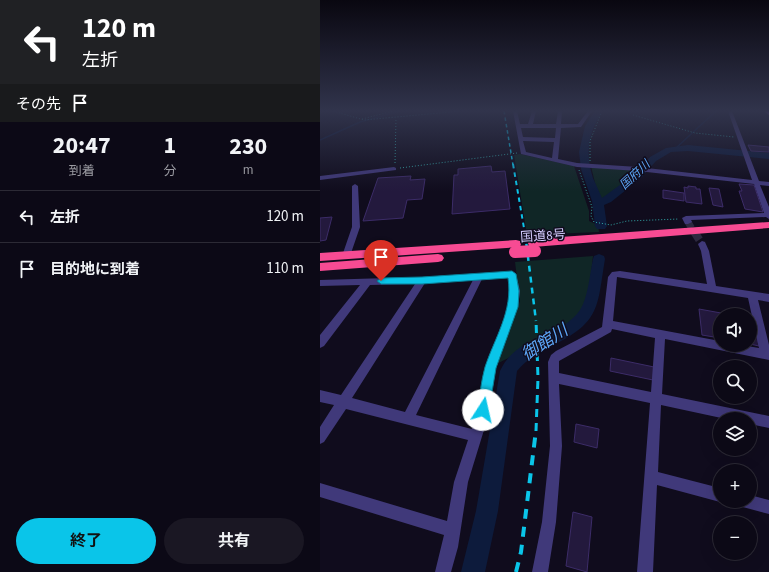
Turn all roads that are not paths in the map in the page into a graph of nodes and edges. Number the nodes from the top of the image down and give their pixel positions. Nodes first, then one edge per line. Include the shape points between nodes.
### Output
1 (739, 138) edge
2 (521, 139) joint
3 (558, 140) joint
4 (555, 161) junction
5 (394, 169) road end
6 (320, 178) edge
7 (757, 183) junction
8 (769, 184) edge
9 (355, 186) dead end
10 (769, 219) edge
11 (687, 220) road end
12 (769, 233) edge
13 (702, 244) tunnel mouth
14 (534, 247) junction
15 (516, 248) junction
16 (346, 256) junction
17 (320, 257) edge
18 (320, 267) edge
19 (479, 277) junction
20 (422, 280) junction
21 (368, 281) junction
22 (320, 283) edge
23 (712, 289) junction
24 (752, 295) junction
25 (769, 298) edge
26 (607, 324) junction
27 (660, 335) junction
28 (320, 342) edge
29 (768, 355) edge
30 (554, 377) junction
31 (320, 396) edge
32 (656, 398) junction
33 (343, 402) junction
34 (408, 418) junction
35 (769, 422) edge
36 (476, 436) junction
37 (320, 438) edge
38 (651, 477) junction
39 (320, 490) edge
40 (713, 493) edge
41 (757, 504) edge
42 (769, 507) edge
43 (452, 530) junction
44 (443, 572) edge
45 (540, 572) edge
46 (645, 572) edge

1 - 7 street
2 - 3 street
2 - 4 street via 523,153
3 - 4 street
4 - 7 street
5 - 6 street
7 - 8 street
7 - 10 street
9 - 16 street via 356,227
10 - 11 street
10 - 14 highway, 国道8号
12 - 14 highway, 国道8号
13 - 23 street
14 - 15 highway, 国道8号, bridge
15 - 16 highway, 国道8号
15 - 18 highway, 国道8号
16 - 17 highway, 国道8号
19 - 20 street
19 - 34 street
19 - 36 street via 512,274 514,299 491,368
20 - 21 street
20 - 33 street
21 - 22 street
21 - 28 street
23 - 24 street
23 - 26 street via 615,274 612,277
24 - 25 street
24 - 29 street
26 - 27 street
26 - 30 street via 607,329 555,358
27 - 29 street
27 - 32 street
30 - 32 street
30 - 45 street via 556,446 549,522
31 - 33 street
32 - 35 street
32 - 38 street
33 - 34 street
33 - 37 street
34 - 36 street
36 - 43 street via 461,482
38 - 40 street
38 - 46 street
39 - 43 street
41 - 42 street
43 - 44 street

